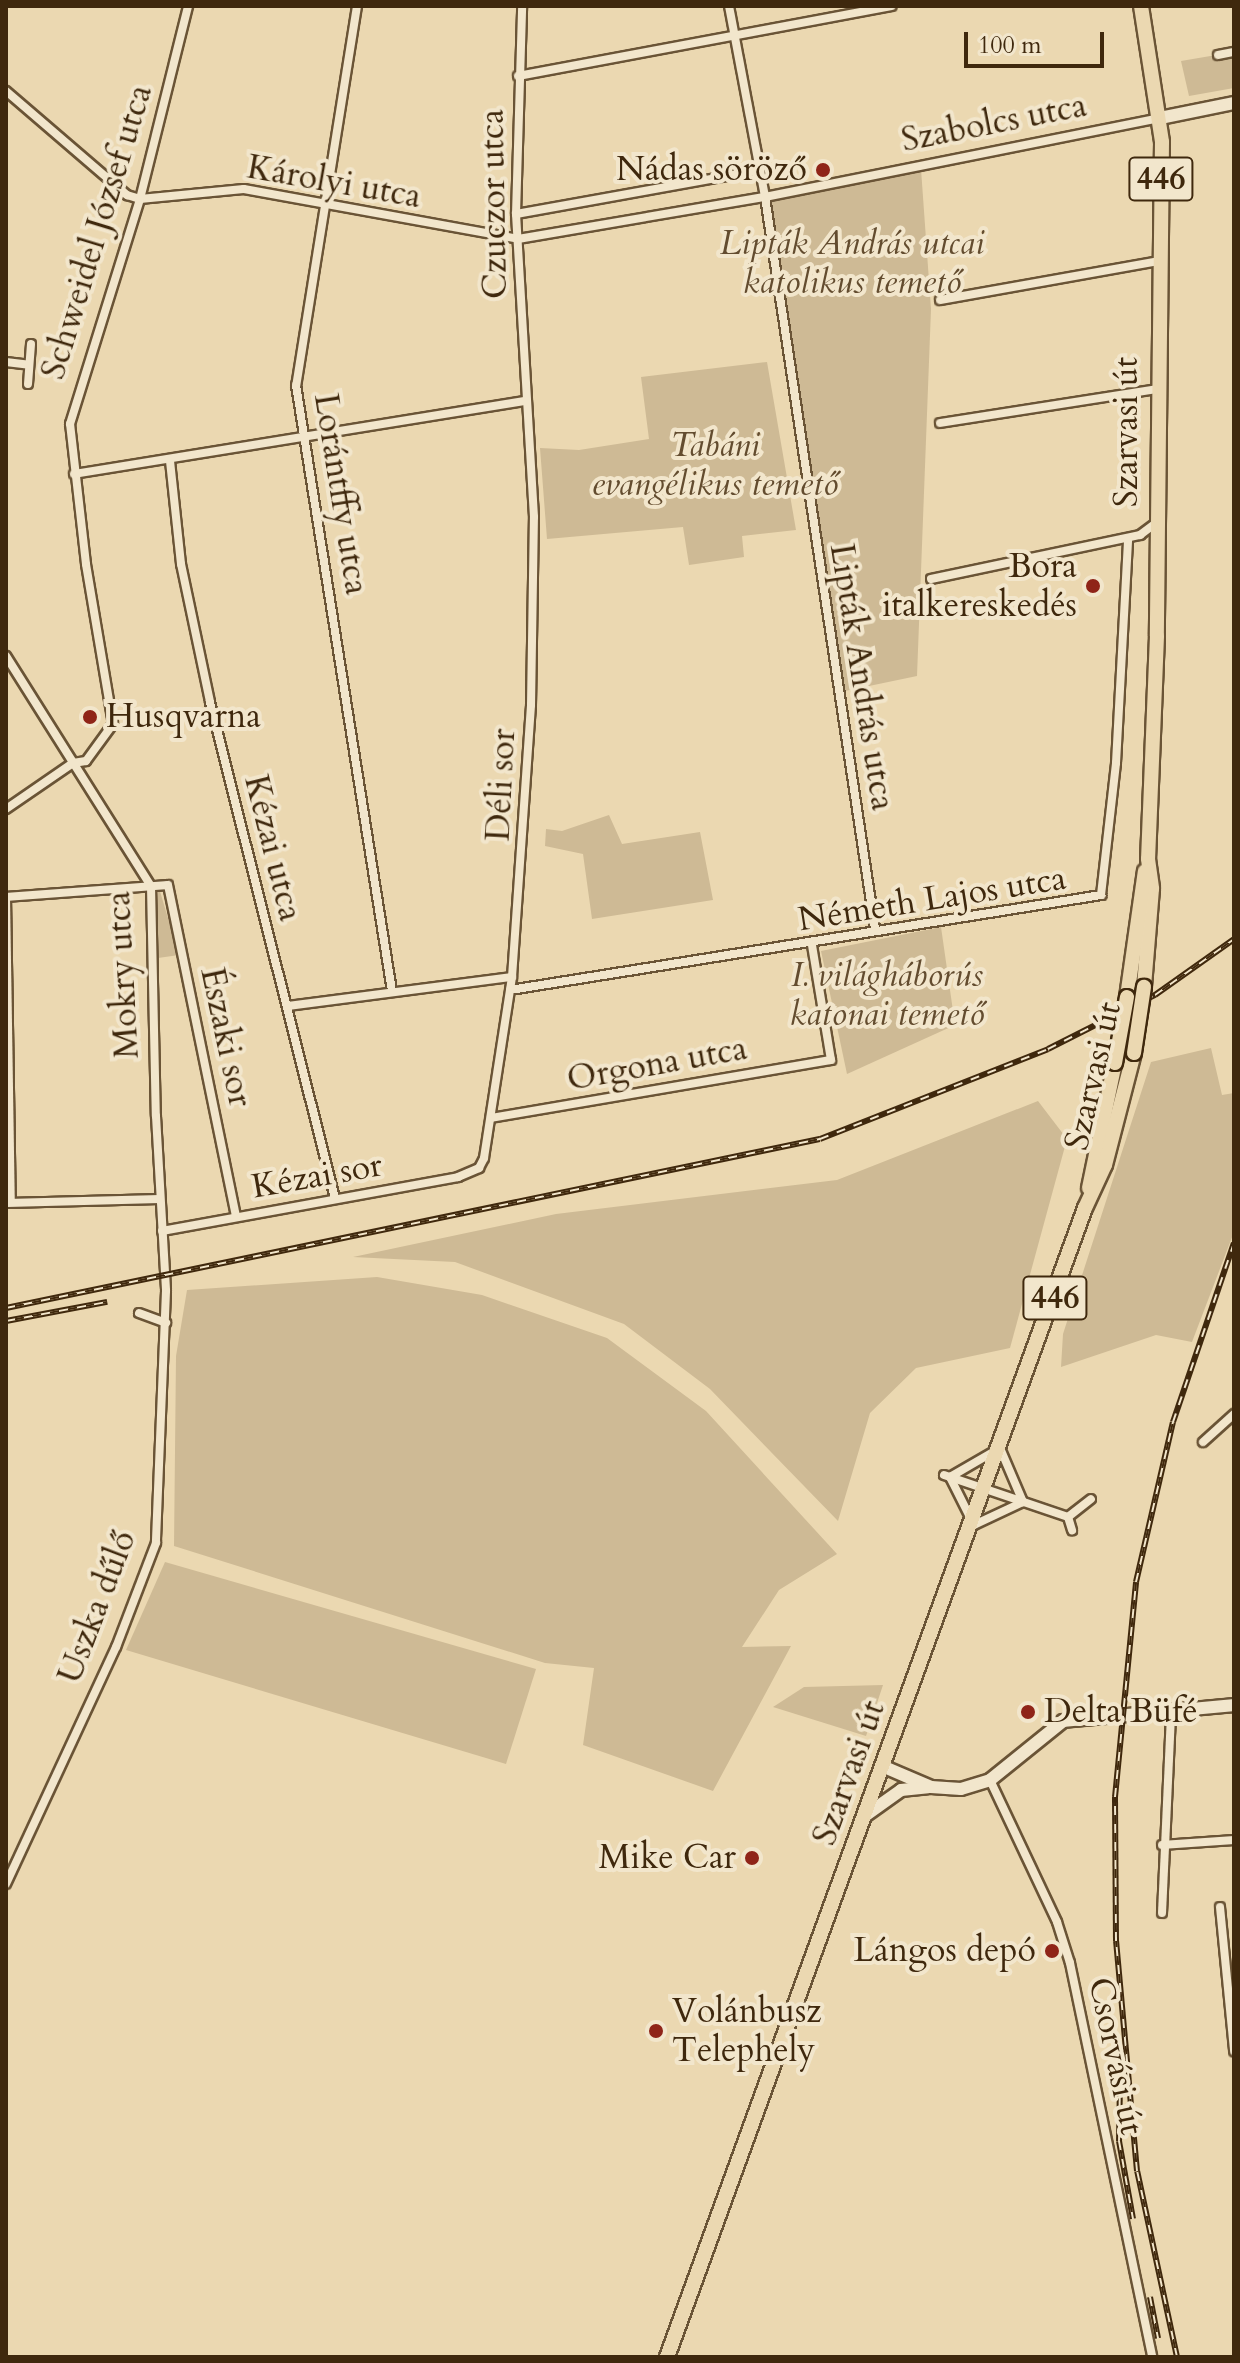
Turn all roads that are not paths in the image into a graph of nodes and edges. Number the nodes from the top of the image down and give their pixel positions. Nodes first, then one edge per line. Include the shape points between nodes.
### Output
1 (188, 6) edge
2 (357, 6) edge
3 (522, 6) edge
4 (729, 6) edge
5 (891, 6) edge
6 (1141, 6) edge
7 (734, 36) junction
8 (1234, 52) edge
9 (1218, 55) dead end
10 (518, 76) junction
11 (6, 91) edge
12 (1234, 103) edge
13 (1160, 118) junction
14 (760, 170) junction
15 (765, 197) junction
16 (140, 199) junction
17 (325, 207) junction
18 (516, 214) junction
19 (518, 239) junction
20 (1159, 261) junction
21 (940, 300) dead end
22 (31, 344) dead end
23 (6, 362) edge
24 (29, 365) junction
25 (28, 384) dead end
26 (1157, 389) junction
27 (525, 401) junction
28 (940, 423) dead end
29 (306, 440) junction
30 (170, 461) junction
31 (74, 474) junction
32 (1157, 522) junction
33 (1128, 538) junction
34 (931, 579) dead end
35 (6, 656) edge
36 (73, 763) junction
37 (6, 809) edge
38 (1148, 859) junction
39 (151, 886) junction
40 (6, 897) edge
41 (875, 929) junction
42 (812, 945) junction
43 (512, 977) junction
44 (510, 990) junction
45 (392, 991) junction
46 (288, 1006) junction
47 (491, 1118) junction
48 (479, 1168) joint
49 (335, 1198) junction
50 (160, 1199) junction
51 (8, 1203) edge
52 (1085, 1208) junction
53 (236, 1216) junction
54 (162, 1231) junction
55 (166, 1284) joint
56 (139, 1313) dead end
57 (166, 1323) junction
58 (1234, 1414) edge
59 (1203, 1442) dead end
60 (1000, 1448) junction
61 (947, 1476) junction
62 (986, 1490) junction
63 (1091, 1499) dead end
64 (1023, 1502) junction
65 (1068, 1517) junction
66 (974, 1525) junction
67 (1072, 1530) dead end
68 (1234, 1705) edge
69 (1171, 1712) junction
70 (882, 1766) junction
71 (990, 1780) junction
72 (931, 1787) junction
73 (866, 1815) junction
74 (1234, 1840) edge
75 (1162, 1845) junction
76 (6, 1884) edge
77 (1220, 1907) dead end
78 (1162, 1913) dead end
79 (1230, 1956) edge
80 (1234, 2051) edge
81 (667, 2357) edge
82 (1152, 2357) edge

1 - 16 street, Schweidel József utca
2 - 17 street, Lorántffy utca
3 - 10 street, Czuczor utca
4 - 7 street, Lipták András utca
5 - 7 street
6 - 13 main road, Szarvasi út / 446
7 - 10 street
7 - 14 street, Lipták András utca
8 - 9 street
10 - 18 street, Czuczor utca
11 - 16 street via 127,195
12 - 13 street, Szabolcs utca
13 - 15 street, Szabolcs utca
13 - 20 main road, Szarvasi út / 446
14 - 15 street, Lipták András utca
14 - 18 street
15 - 19 street, Szabolcs utca
15 - 41 street, Lipták András utca
16 - 17 street, Károlyi utca via 244,189
16 - 31 street, Schweidel József utca via 73,405
17 - 19 street, Károlyi utca
17 - 29 street, Lorántffy utca via 296,364
18 - 19 street, Czuczor utca
19 - 27 street, Czuczor utca
20 - 21 street
20 - 26 main road, Szarvasi út / 446
22 - 24 street
23 - 24 street
24 - 25 street
26 - 28 street
26 - 32 main road, Szarvasi út / 446
27 - 29 street
27 - 43 street, Déli sor via 534,517 531,689
29 - 30 street
29 - 45 street, Lorántffy utca
30 - 31 street
30 - 46 street, Kézai utca via 181,564 207,687
31 - 36 street via 113,724 86,761
32 - 33 street
32 - 38 main road, Szarvasi út / 446
33 - 34 street
33 - 41 street, Németh Lajos utca via 1116,763 1101,895
35 - 36 street, Mokry utca
36 - 37 street
36 - 39 street, Mokry utca
38 - 52 main road, Szarvasi út / 446, bridge
38 - 52 main road, Szarvasi út / 446, bridge via 1152,889 1134,1053 1105,1165
39 - 40 street
39 - 50 street, Mokry utca
39 - 53 street, Északi sor via 168,885
40 - 51 street
41 - 42 street, Németh Lajos utca
42 - 44 street, Németh Lajos utca
42 - 47 street, Orgona utca via 831,1060
43 - 44 street, Déli sor
43 - 45 street
44 - 47 street, Déli sor
45 - 46 street
46 - 49 street, Kézai utca
47 - 48 street, Déli sor
48 - 49 street, Kézai sor via 458,1177
49 - 53 street, Kézai sor
50 - 51 street
50 - 54 street, Mokry utca
52 - 60 main road, Szarvasi út / 446
53 - 54 street, Kézai sor
54 - 55 street, Mokry utca
55 - 57 street, Uszka dűlő
56 - 57 street
57 - 76 street, Uszka dűlő via 156,1543 116,1647
58 - 59 street
60 - 61 street
60 - 62 main road, Szarvasi út / 446
60 - 64 street
61 - 62 street
61 - 66 street
62 - 64 street
62 - 66 main road, Szarvasi út / 446
63 - 65 street
64 - 65 street
64 - 66 street
65 - 67 street
66 - 70 main road, Szarvasi út / 446
68 - 69 street
69 - 71 street via 1063,1721
69 - 75 street
70 - 72 street
70 - 73 main road, Szarvasi út / 446
71 - 72 street via 961,1789
71 - 82 street, Csorvási út via 1057,1922 1070,1963
72 - 73 street via 901,1790
73 - 81 main road, Szarvasi út / 446
74 - 75 street
75 - 78 street
77 - 79 street
79 - 80 street

